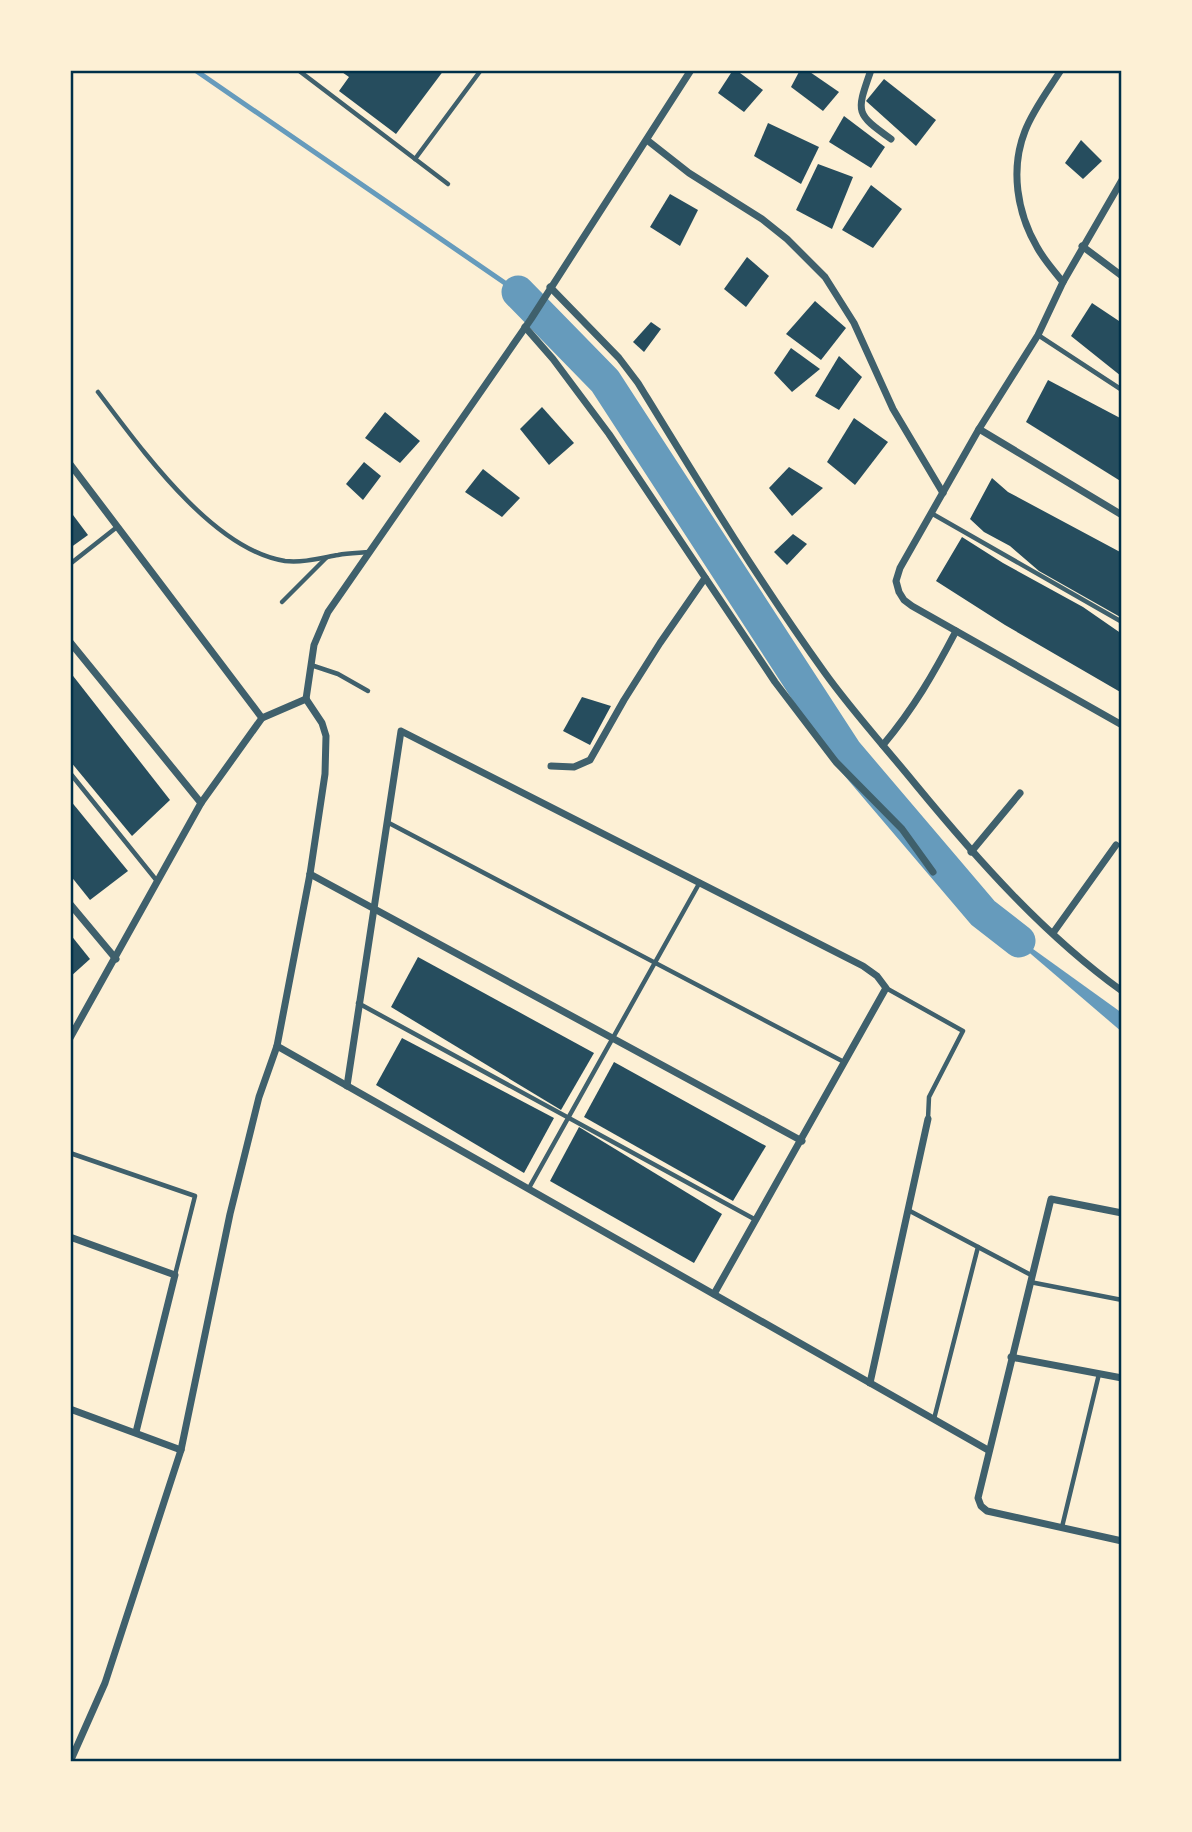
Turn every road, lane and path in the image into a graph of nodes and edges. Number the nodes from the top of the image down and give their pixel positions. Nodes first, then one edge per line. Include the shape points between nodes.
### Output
1 (298, 70) edge
2 (481, 70) edge
3 (691, 70) edge
4 (870, 70) edge
5 (1061, 70) edge
6 (891, 139) dead end
7 (648, 140) junction
8 (415, 159) junction
9 (1122, 180) edge
10 (448, 184) dead end
11 (1082, 246) junction
12 (1122, 276) edge
13 (1063, 282) junction
14 (550, 287) junction
15 (525, 327) junction
16 (1038, 335) junction
17 (1122, 390) edge
18 (98, 392) dead end
19 (979, 429) junction
20 (70, 464) edge
21 (943, 493) junction
22 (930, 512) junction
23 (1122, 515) edge
24 (118, 526) junction
25 (371, 552) junction
26 (327, 558) junction
27 (70, 564) edge
28 (705, 578) junction
29 (282, 602) dead end
30 (1122, 622) edge
31 (956, 631) junction
32 (70, 642) edge
33 (311, 665) junction
34 (369, 691) dead end
35 (306, 699) junction
36 (262, 718) junction
37 (1122, 724) edge
38 (883, 745) junction
39 (551, 766) dead end
40 (70, 773) edge
41 (1020, 793) dead end
42 (201, 803) junction
43 (387, 822) junction
44 (1116, 845) dead end
45 (971, 852) junction
46 (933, 872) dead end
47 (310, 874) junction
48 (158, 881) junction
49 (701, 883) junction
50 (70, 904) edge
51 (374, 907) junction
52 (1053, 933) junction
53 (116, 959) junction
54 (656, 963) junction
55 (886, 988) junction
56 (1122, 991) edge
57 (358, 1003) junction
58 (70, 1038) edge
59 (614, 1039) junction
60 (277, 1046) junction
61 (845, 1063) junction
62 (347, 1086) junction
63 (568, 1117) junction
64 (928, 1119) joint
65 (802, 1141) junction
66 (70, 1153) edge
67 (529, 1189) junction
68 (908, 1210) junction
69 (1122, 1213) edge
70 (756, 1220) junction
71 (70, 1237) edge
72 (978, 1247) junction
73 (175, 1275) junction
74 (1030, 1278) junction
75 (715, 1294) junction
76 (1122, 1300) edge
77 (1012, 1357) junction
78 (1099, 1374) junction
79 (1122, 1378) edge
80 (870, 1382) junction
81 (70, 1409) edge
82 (934, 1419) junction
83 (136, 1432) junction
84 (181, 1450) junction
85 (988, 1450) junction
86 (1062, 1528) junction
87 (1122, 1541) edge
88 (70, 1762) edge

1 - 8 lane
2 - 8 lane
3 - 7 street
4 - 6 street via 861,113
5 - 13 street via 1025,130 1016,181 1024,220 1037,249
7 - 14 street
7 - 21 street via 689,173 762,219 825,277 854,323 893,409
8 - 10 lane
9 - 11 street
11 - 12 street
11 - 13 street
13 - 16 street
14 - 15 street
14 - 38 street via 620,358 826,675
15 - 25 street
15 - 28 street via 609,434
16 - 17 lane
16 - 19 street
18 - 26 lane via 166,478 223,532 270,557 287,561
19 - 21 street
19 - 23 street
20 - 24 street
21 - 22 street
22 - 30 lane
22 - 31 street via 896,581 904,600
24 - 27 lane
24 - 36 street
25 - 26 lane
25 - 33 street via 319,629
26 - 29 lane
28 - 39 street via 652,655 590,761 574,767
28 - 46 street via 828,752 902,829
31 - 37 street
31 - 38 street via 926,688
32 - 42 street
33 - 34 lane
33 - 35 street
35 - 36 street
35 - 47 street via 322,723 327,754
36 - 42 street
38 - 45 street
40 - 48 lane
41 - 45 street
42 - 48 street
43 - 49 street via 401,731
43 - 51 street
43 - 54 lane
44 - 52 street
45 - 52 street
47 - 51 street
47 - 60 street
48 - 53 street
49 - 54 lane
49 - 55 street via 863,966
50 - 53 street
51 - 57 street
51 - 59 street
52 - 56 street
53 - 58 street
54 - 59 lane
54 - 61 lane
55 - 61 street
55 - 64 lane via 963,1031 929,1097
57 - 62 street
57 - 63 lane
59 - 63 lane
59 - 65 street
60 - 62 street
60 - 84 street via 259,1097 230,1214
61 - 65 street
62 - 67 street
63 - 67 lane
63 - 70 lane
64 - 68 street
65 - 70 street
66 - 73 lane via 195,1196
67 - 75 street
68 - 72 lane
68 - 80 street
69 - 74 street via 1051,1199
70 - 75 street
71 - 73 street
72 - 74 lane
72 - 82 lane
73 - 83 street
74 - 76 lane
74 - 77 street
75 - 80 street
77 - 78 street
77 - 85 street
78 - 79 street
78 - 86 lane
80 - 82 street
81 - 83 street
82 - 85 street
83 - 84 street
84 - 88 street via 105,1683
85 - 86 street via 978,1498 981,1506
86 - 87 street

